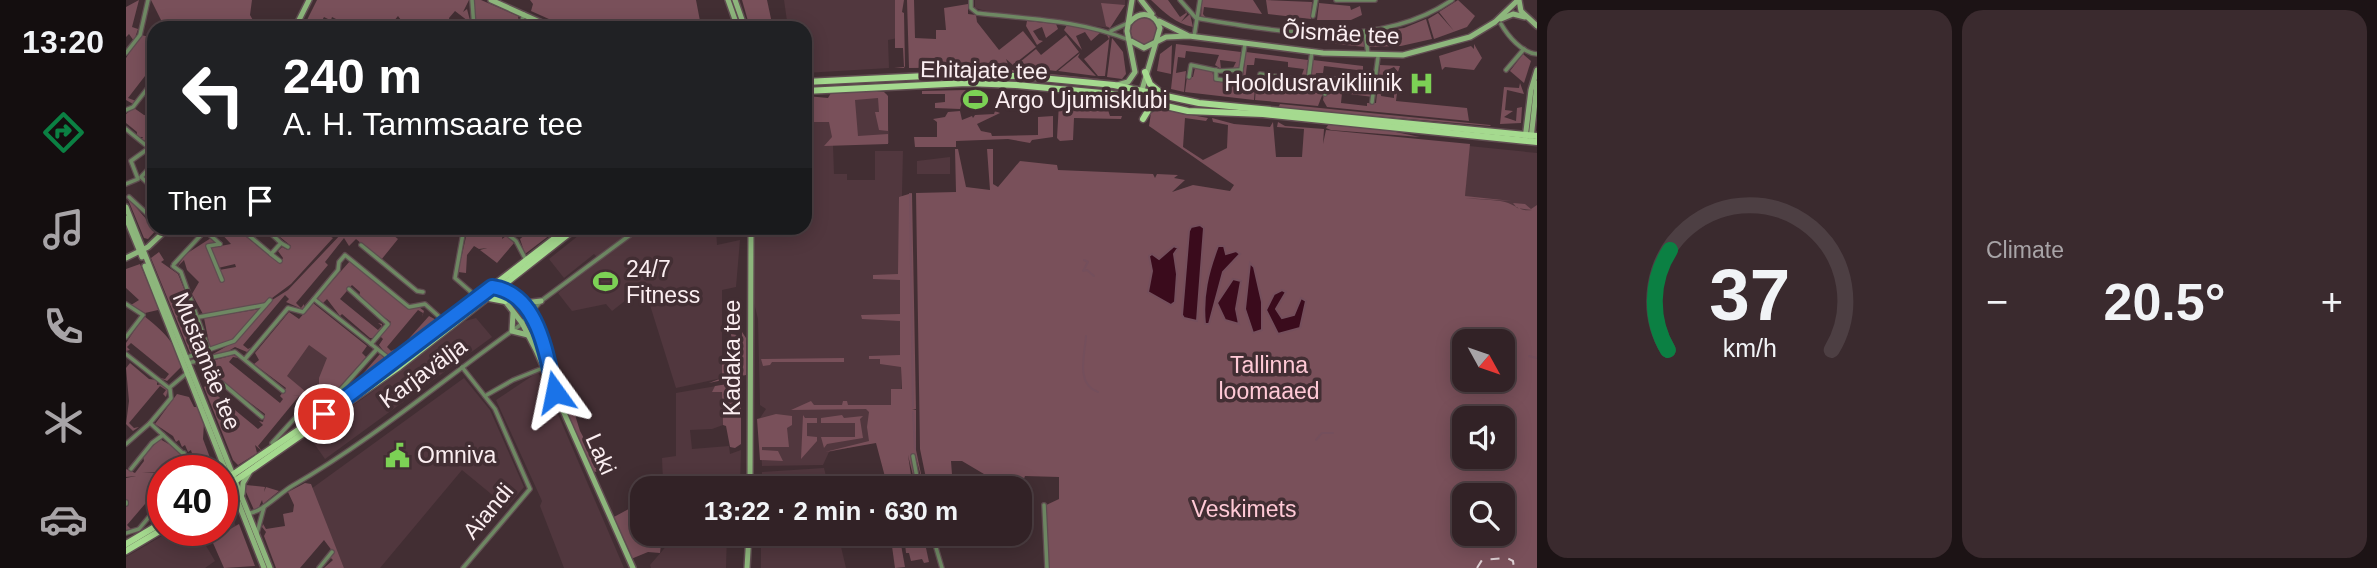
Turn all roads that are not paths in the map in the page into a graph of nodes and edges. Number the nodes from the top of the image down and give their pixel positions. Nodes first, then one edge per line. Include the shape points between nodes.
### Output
1 (148, 0) edge
2 (309, 0) edge
3 (472, 0) edge
4 (491, 0) edge
5 (728, 0) edge
6 (736, 0) edge
7 (971, 0) edge
8 (1132, 0) edge
9 (1142, 0) edge
10 (1181, 0) edge
11 (1200, 0) edge
12 (1316, 0) edge
13 (1336, 0) edge
14 (1375, 0) edge
15 (1452, 0) edge
16 (1519, 0) edge
17 (524, 15) junction
18 (1313, 16) dead end
19 (1525, 17) junction
20 (1156, 19) junction
21 (1196, 19) junction
22 (298, 21) edge
23 (474, 21) edge
24 (522, 21) edge
25 (538, 21) edge
26 (736, 21) edge
27 (743, 21) edge
28 (1130, 22) junction
29 (1498, 23) junction
30 (1537, 26) edge
31 (1111, 31) junction
32 (1365, 32) junction
33 (1191, 36) junction
34 (1130, 41) junction
35 (1156, 43) junction
36 (1245, 44) junction
37 (1524, 49) junction
38 (1312, 51) junction
39 (126, 53) edge
40 (1537, 54) edge
41 (1368, 56) junction
42 (1378, 57) junction
43 (1216, 70) junction
44 (1241, 70) junction
45 (1506, 70) dead end
46 (1537, 70) edge
47 (1145, 72) junction
48 (1189, 77) dead end
49 (1308, 80) junction
50 (812, 82) edge
51 (1537, 83) edge
52 (1114, 85) junction
53 (1258, 86) dead end
54 (147, 89) edge
55 (1286, 89) dead end
56 (1375, 89) junction
57 (1142, 90) junction
58 (812, 91) edge
59 (1113, 94) junction
60 (1325, 94) dead end
61 (1534, 96) edge
62 (1174, 98) junction
63 (1144, 100) junction
64 (126, 101) edge
65 (1372, 102) dead end
66 (1165, 106) junction
67 (133, 107) junction
68 (126, 110) edge
69 (1143, 119) dead end
70 (126, 129) edge
71 (1531, 138) edge
72 (147, 146) edge
73 (147, 149) edge
74 (129, 160) edge
75 (147, 170) edge
76 (139, 178) junction
77 (126, 184) edge
78 (147, 184) edge
79 (130, 197) dead end
80 (126, 207) edge
81 (147, 213) edge
82 (126, 218) edge
83 (158, 235) edge
84 (201, 235) edge
85 (210, 235) edge
86 (248, 235) edge
87 (272, 235) edge
88 (463, 235) edge
89 (509, 235) edge
90 (561, 235) edge
91 (562, 235) edge
92 (630, 235) dead end
93 (751, 235) edge
94 (281, 243) junction
95 (361, 244) dead end
96 (288, 247) dead end
97 (141, 251) junction
98 (271, 254) junction
99 (126, 258) edge
100 (280, 261) dead end
101 (526, 261) junction
102 (512, 275) junction
103 (222, 280) dead end
104 (500, 287) junction
105 (349, 289) dead end
106 (423, 292) dead end
107 (487, 298) junction
108 (314, 299) junction
109 (518, 299) junction
110 (270, 300) dead end
111 (475, 301) junction
112 (505, 301) junction
113 (541, 301) junction
114 (126, 304) edge
115 (265, 305) junction
116 (473, 309) junction
117 (512, 310) junction
118 (530, 314) junction
119 (199, 317) junction
120 (522, 324) junction
121 (448, 326) junction
122 (512, 331) junction
123 (540, 332) junction
124 (529, 335) junction
125 (126, 337) edge
126 (371, 344) junction
127 (377, 349) junction
128 (209, 350) junction
129 (126, 354) edge
130 (212, 357) junction
131 (132, 359) junction
132 (245, 359) junction
133 (390, 359) dead end
134 (189, 361) junction
135 (126, 365) edge
136 (542, 365) junction
137 (462, 367) junction
138 (190, 372) junction
139 (169, 388) junction
140 (283, 391) dead end
141 (555, 392) junction
142 (485, 396) junction
143 (327, 405) dead end
144 (261, 417) dead end
145 (317, 419) junction
146 (150, 423) junction
147 (163, 435) junction
148 (272, 443) dead end
149 (126, 444) edge
150 (184, 453) edge
151 (222, 455) edge
152 (913, 456) dead end
153 (238, 468) edge
154 (131, 469) dead end
155 (248, 470) junction
156 (238, 476) edge
157 (750, 476) edge
158 (917, 476) edge
159 (238, 498) edge
160 (240, 502) junction
161 (265, 505) junction
162 (1044, 505) dead end
163 (248, 513) junction
164 (147, 519) edge
165 (147, 532) edge
166 (126, 533) edge
167 (257, 536) junction
168 (147, 538) edge
169 (126, 544) edge
170 (748, 546) edge
171 (936, 546) edge
172 (126, 551) edge
173 (332, 552) dead end
174 (266, 567) edge
175 (319, 568) edge
176 (463, 568) edge
177 (633, 568) edge
178 (747, 568) edge
179 (942, 568) edge
180 (1047, 568) edge

1 - 39 street via 140,34
2 - 22 main road
3 - 23 street
4 - 17 main road
5 - 26 main road
6 - 27 main road
7 - 31 street via 972,11 978,14
8 - 28 main road
9 - 20 main road, Õismäe tee
10 - 21 street
11 - 21 street
12 - 18 street
13 - 14 street
15 - 32 street via 1409,22
16 - 19 main road
16 - 29 main road, Õismäe tee
17 - 24 street
17 - 25 main road
19 - 29 main road via 1513,14
19 - 30 main road
20 - 28 main road via 1144,14
20 - 33 main road, Õismäe tee
20 - 35 main road via 1161,31
21 - 32 street via 1329,34
21 - 33 street
28 - 31 street
28 - 34 main road
29 - 37 street
29 - 42 main road, Õismäe tee via 1451,44
31 - 34 street
32 - 41 street
33 - 35 main road, Õismäe tee via 1166,37
33 - 36 main road, Õismäe tee
34 - 35 main road via 1144,48
34 - 52 main road via 1135,72 1128,82
35 - 47 main road
36 - 38 main road, Õismäe tee
36 - 44 street
37 - 40 street
37 - 45 street
38 - 41 main road, Õismäe tee
38 - 49 street
41 - 42 main road, Õismäe tee
42 - 56 street
43 - 44 street
43 - 44 street via 1216,79 1239,82
43 - 48 street via 1191,65
46 - 61 main road
47 - 57 main road
47 - 62 main road via 1152,87
49 - 53 street via 1259,74
49 - 55 street via 1307,90
50 - 52 main road, Ehitajate tee via 984,74
51 - 61 main road
52 - 57 main road, Ehitajate tee
54 - 67 street
56 - 60 street via 1327,78
56 - 65 street
57 - 59 main road
57 - 62 main road, Ehitajate tee
57 - 63 main road
58 - 59 main road, Ehitajate tee via 985,83
59 - 63 main road, Ehitajate tee
61 - 71 main road
62 - 63 main road
62 - 71 main road, Ehitajate tee
63 - 66 main road, Ehitajate tee
64 - 67 street
66 - 69 main road via 1151,107
66 - 71 main road, Ehitajate tee
67 - 68 street
70 - 72 street
73 - 74 street
74 - 76 street
75 - 76 street
76 - 77 street
76 - 78 street
79 - 81 street
80 - 97 main road, Mustamäe tee
82 - 97 main road, Mustamäe tee
83 - 97 main road
84 - 119 street via 174,265
85 - 103 street via 220,244 208,246
86 - 98 street
87 - 94 street
88 - 111 street via 455,278
89 - 101 street
90 - 101 main road
91 - 102 main road
92 - 113 street, Karjavälja
93 - 157 main road, Kadaka tee
94 - 96 street
94 - 98 street
95 - 106 street
97 - 99 main road
97 - 134 main road, Mustamäe tee
98 - 100 street
101 - 102 main road
102 - 104 main road
102 - 104 main road
102 - 109 main road
104 - 107 main road
104 - 109 main road
104 - 111 main road
104 - 112 main road
105 - 126 street via 388,324
107 - 112 main road
107 - 116 main road
108 - 121 street via 345,254 409,307 425,304
108 - 126 street
108 - 132 street via 303,312 288,308
109 - 113 main road via 530,304
109 - 118 main road, Laki
110 - 115 street
111 - 116 street
111 - 121 main road
112 - 117 main road, Laki
113 - 118 street, Karjavälja
114 - 125 street via 143,315
115 - 119 street
115 - 128 street via 234,341
116 - 121 main road
117 - 118 main road
117 - 120 main road, Laki
117 - 122 main road
118 - 120 street, Karjavälja
118 - 123 main road, Laki
119 - 128 street
120 - 122 street, Karjavälja
120 - 123 main road
120 - 124 main road, Laki
121 - 145 main road
121 - 155 main road
122 - 124 main road
122 - 137 street, Karjavälja
123 - 141 main road, Laki
124 - 136 main road, Laki
126 - 127 street
127 - 133 street
127 - 143 street
128 - 130 street
128 - 134 street
129 - 131 street
130 - 132 street via 235,352
130 - 134 street
131 - 135 street
131 - 139 street
132 - 140 street
134 - 138 main road, Mustamäe tee
134 - 144 street
136 - 141 main road, Laki
136 - 142 street
137 - 142 street, Aiandi
137 - 161 street, Karjavälja
138 - 139 street
138 - 151 main road, Mustamäe tee
139 - 146 street via 171,398
141 - 177 main road, Laki
142 - 176 street, Aiandi via 530,489
145 - 148 street via 305,407
145 - 155 main road
146 - 147 street
146 - 149 street
147 - 150 street
147 - 154 street
152 - 158 street
153 - 155 main road
155 - 156 main road
155 - 160 main road
159 - 160 main road, Mustamäe tee
160 - 163 main road, Mustamäe tee
160 - 174 main road, Mustamäe tee
161 - 163 street, Karjavälja via 257,513
161 - 167 street
162 - 180 street
163 - 167 main road, Mustamäe tee
164 - 166 street via 139,529
165 - 169 main road
167 - 174 main road, Mustamäe tee
168 - 172 main road
170 - 178 main road
171 - 179 street
173 - 175 street

